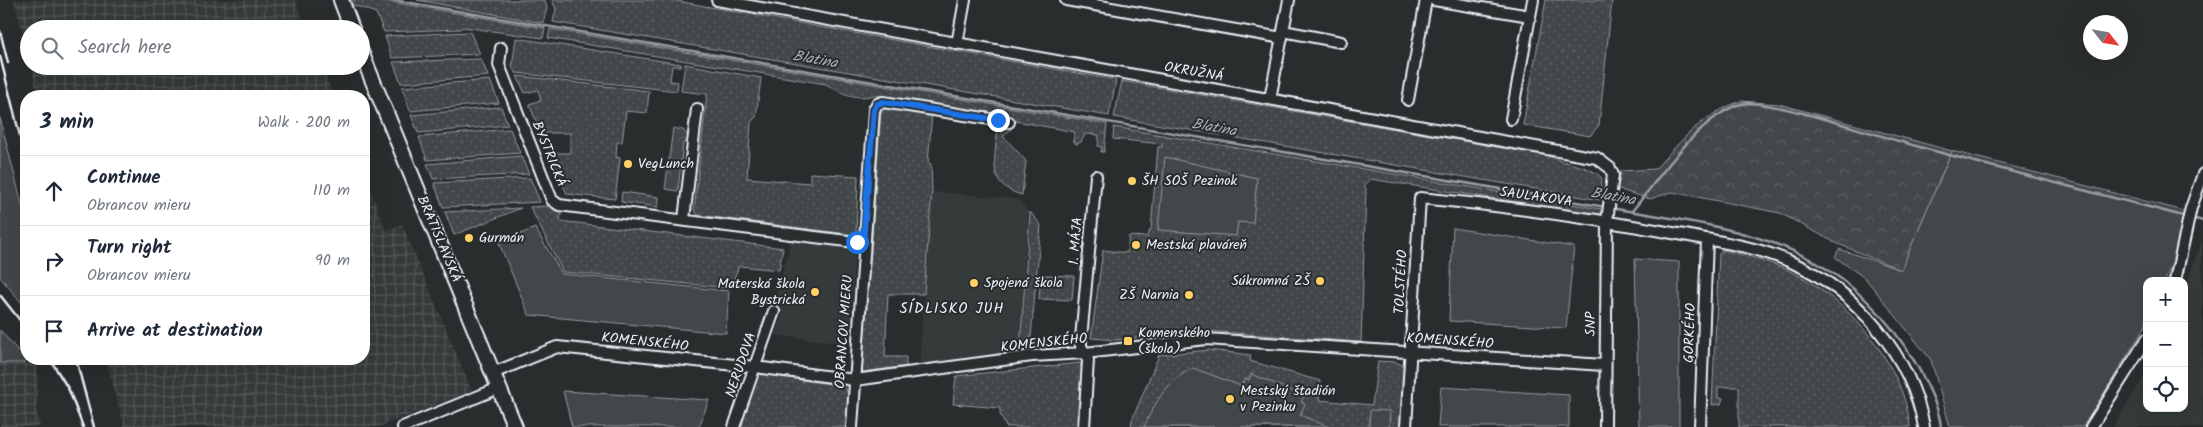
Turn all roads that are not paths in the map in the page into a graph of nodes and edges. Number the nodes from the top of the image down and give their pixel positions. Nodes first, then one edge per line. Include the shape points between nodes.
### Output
1 (717, 0) edge
2 (965, 0) edge
3 (1066, 0) edge
4 (1289, 0) edge
5 (1426, 0) edge
6 (1434, 0) edge
7 (1533, 0) edge
8 (341, 1) edge
9 (1530, 16) junction
10 (348, 20) edge
11 (1282, 34) junction
12 (1342, 42) dead end
13 (958, 44) junction
14 (501, 48) dead end
15 (370, 74) edge
16 (1270, 99) junction
17 (1408, 100) dead end
18 (697, 109) dead end
19 (1511, 119) dead end
20 (1009, 122) dead end
21 (2203, 174) edge
22 (1096, 176) dead end
23 (1420, 198) joint
24 (1607, 217) junction
25 (684, 219) junction
26 (1707, 240) junction
27 (863, 243) junction
28 (2177, 277) edge
29 (774, 311) dead end
30 (2143, 344) edge
31 (1411, 352) junction
32 (1085, 353) junction
33 (1604, 365) junction
34 (755, 367) junction
35 (493, 373) junction
36 (855, 380) junction
37 (499, 388) junction
38 (403, 427) edge
39 (515, 427) edge
40 (734, 427) edge
41 (852, 427) edge
42 (1084, 427) edge
43 (1406, 427) edge
44 (1605, 427) edge
45 (1700, 427) edge
46 (1924, 427) edge
47 (2091, 427) edge

1 - 13 street, OKRUŽNÁ
2 - 13 street
3 - 11 street
4 - 11 street
5 - 17 street
6 - 9 street
7 - 9 street
8 - 10 main road
9 - 19 street
11 - 12 street
11 - 16 street
13 - 16 street, OKRUŽNÁ
14 - 25 street, BYSTRICKÁ via 499,65 552,200 566,207
15 - 35 main road, BRATISLAVSKÁ
16 - 24 street, OKRUŽNÁ via 1597,158 1610,168 1613,175
18 - 25 street
20 - 27 street, OBRANCOV MIERU via 883,102 877,104
21 - 28 street via 2191,208
22 - 32 street, 1. MÁJA via 1081,339
23 - 24 street, SAULAKOVA
23 - 31 street, TOLSTÉHO
24 - 26 street, SAULAKOVA
24 - 33 street, SNP
25 - 27 street, BYSTRICKÁ
26 - 45 street, GORKÉHO
26 - 46 street, SAULAKOVA via 1768,253 1792,262 1840,293 1887,342 1907,375
27 - 36 street, OBRANCOV MIERU
29 - 34 street, NERUDOVA
30 - 47 street
31 - 32 street, KOMENSKÉHO via 1206,339
31 - 33 street, KOMENSKÉHO
31 - 43 street, TOLSTÉHO
32 - 36 street, KOMENSKÉHO via 1032,356
32 - 42 street, 1. MÁJA via 1088,360
33 - 44 street, SNP
34 - 35 street, KOMENSKÉHO via 557,348
34 - 36 street, KOMENSKÉHO
34 - 40 street, NERUDOVA
35 - 37 main road, BRATISLAVSKÁ
36 - 41 street, OBRANCOV MIERU
37 - 38 street
37 - 39 main road, BRATISLAVSKÁ

